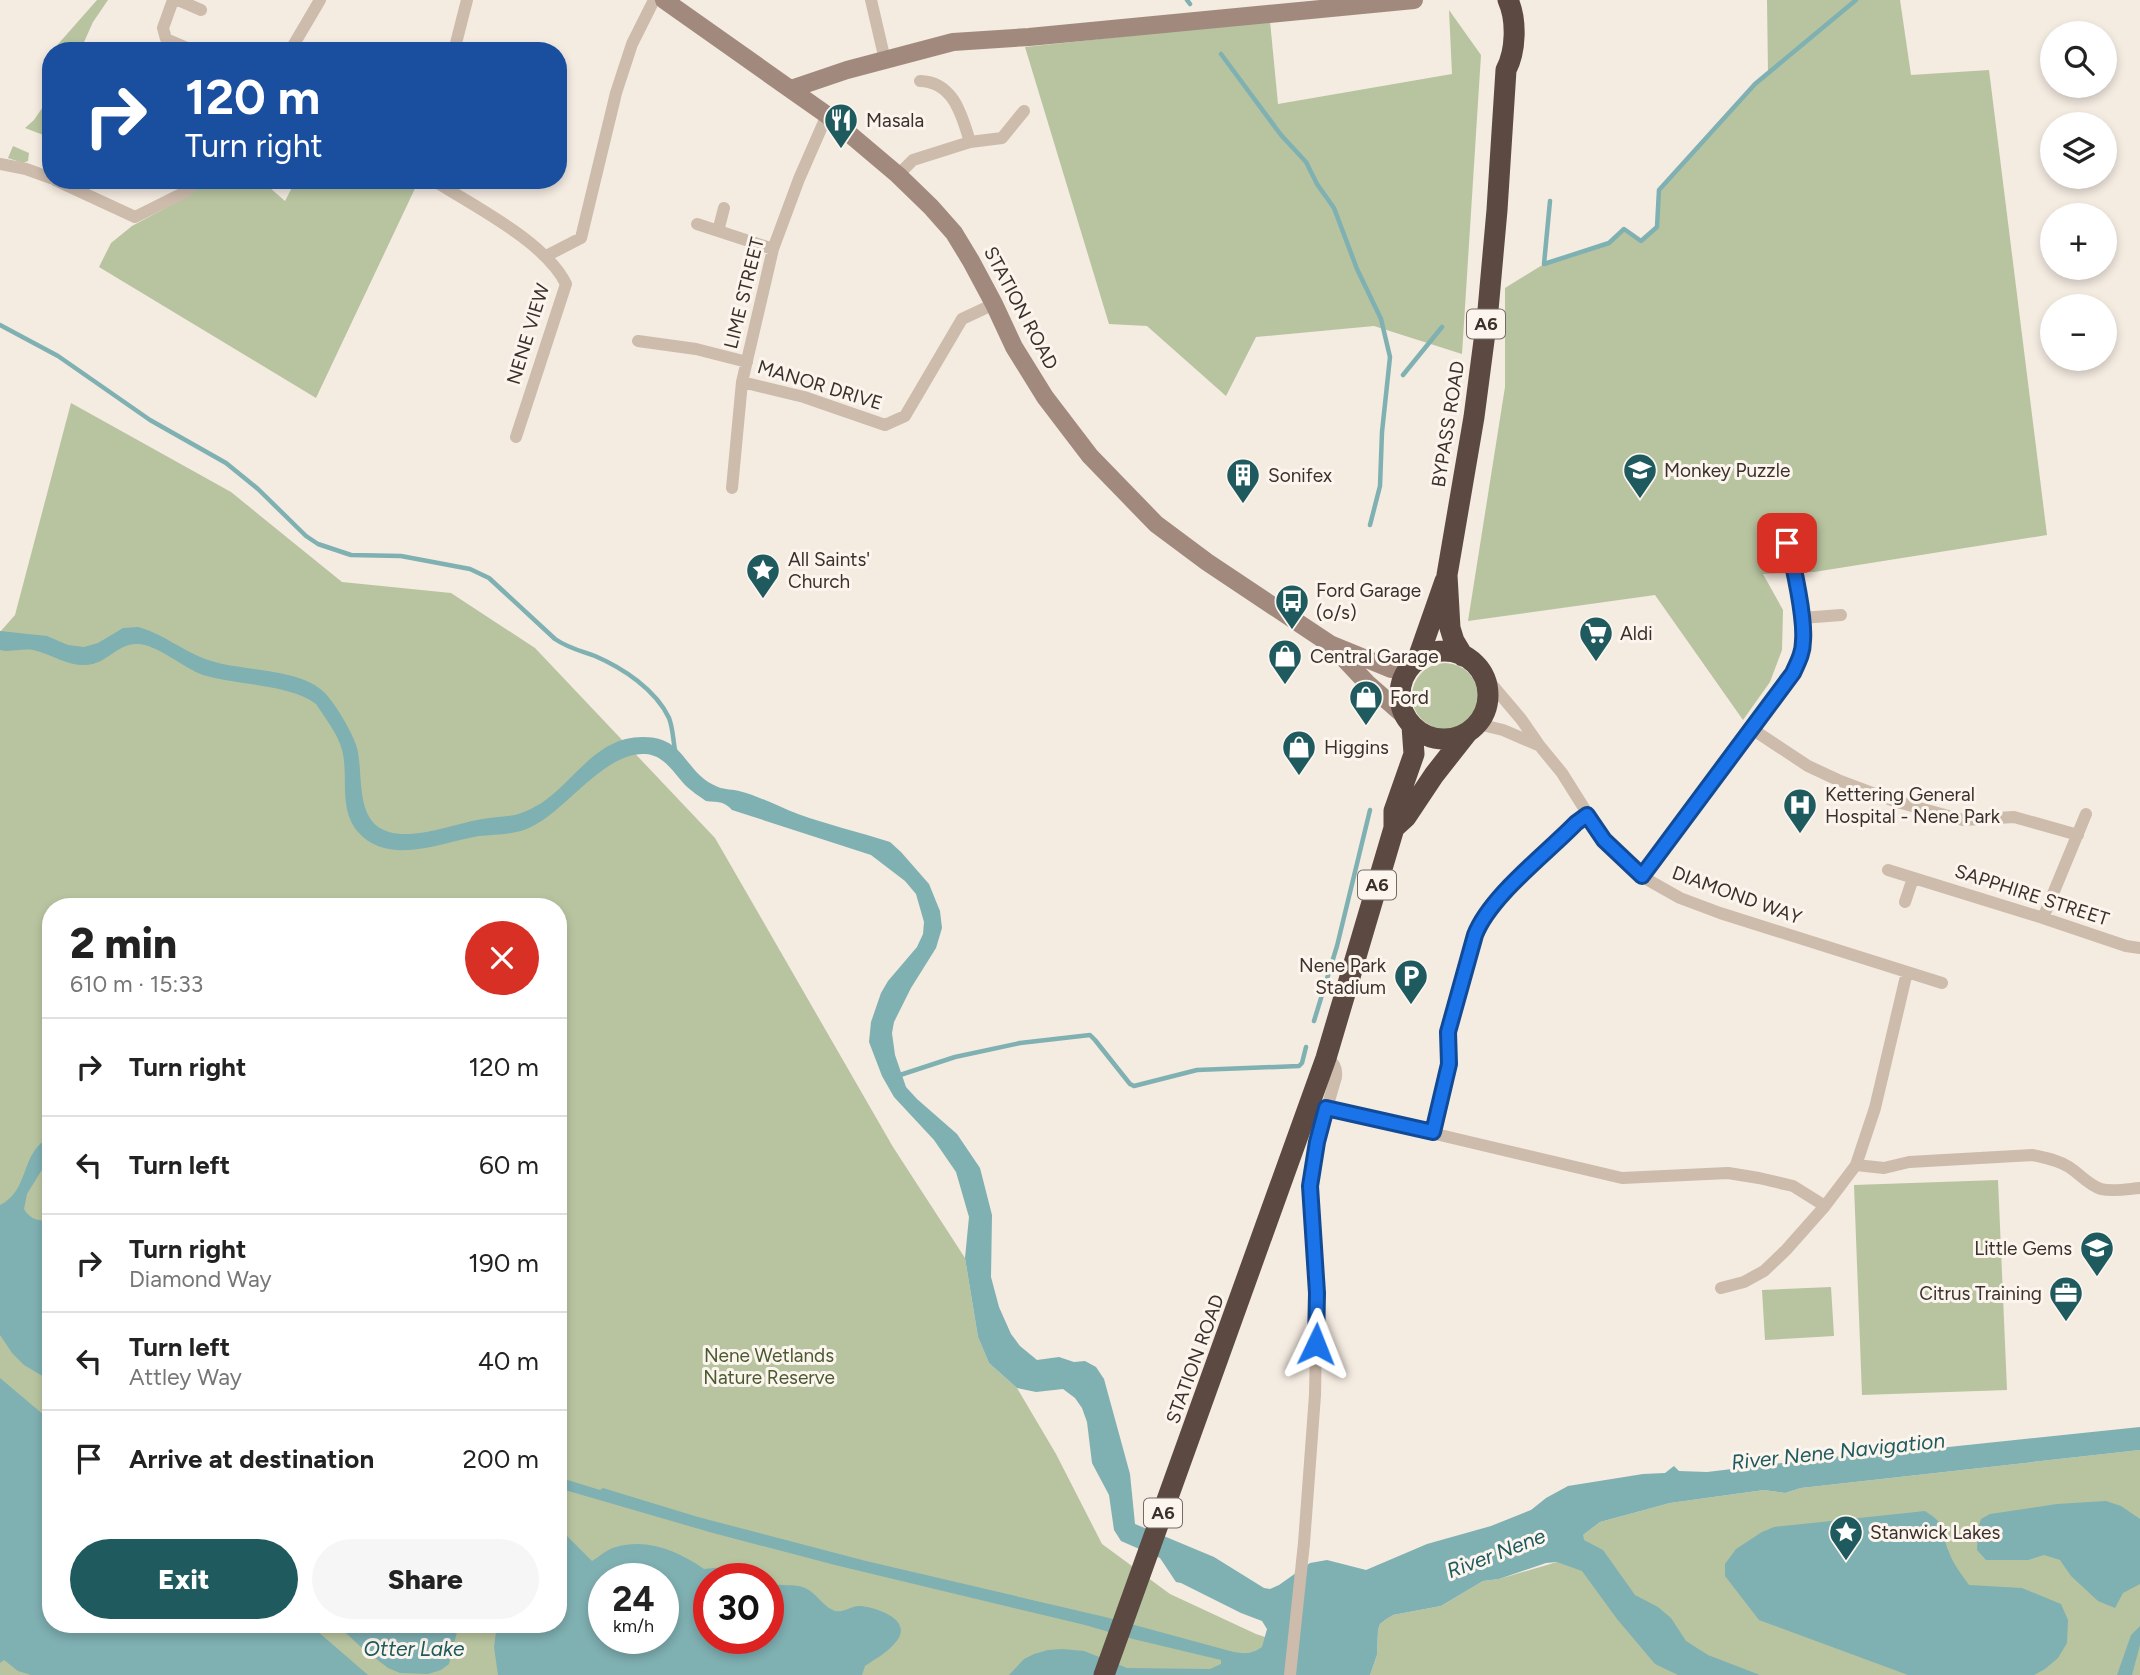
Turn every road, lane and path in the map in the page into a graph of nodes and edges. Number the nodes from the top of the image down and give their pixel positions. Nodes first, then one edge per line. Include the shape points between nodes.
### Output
1 (176, 0) edge
2 (320, 0) edge
3 (467, 0) edge
4 (654, 0) edge
5 (664, 0) edge
6 (871, 0) edge
7 (1403, 0) edge
8 (1506, 0) edge
9 (201, 10) dead end
10 (173, 42) edge
11 (295, 42) edge
12 (456, 42) edge
13 (885, 60) junction
14 (920, 81) dead end
15 (791, 89) junction
16 (1024, 111) dead end
17 (827, 115) junction
18 (970, 142) junction
19 (0, 163) edge
20 (42, 175) edge
21 (898, 175) junction
22 (75, 189) edge
23 (188, 189) edge
24 (447, 189) edge
25 (724, 208) dead end
26 (697, 224) dead end
27 (718, 231) junction
28 (773, 250) junction
29 (546, 256) junction
30 (994, 304) junction
31 (639, 341) dead end
32 (747, 362) junction
33 (741, 382) junction
34 (516, 437) dead end
35 (732, 488) dead end
36 (1763, 537) dead end
37 (1447, 575) junction
38 (1841, 615) dead end
39 (1802, 618) junction
40 (1330, 644) junction
41 (1463, 656) junction
42 (1414, 664) junction
43 (1482, 673) junction
44 (1410, 722) junction
45 (1472, 728) junction
46 (1752, 729) junction
47 (1539, 745) junction
48 (2086, 814) dead end
49 (1587, 815) junction
50 (1394, 828) junction
51 (2078, 835) junction
52 (1888, 870) dead end
53 (1642, 876) junction
54 (1913, 878) junction
55 (1905, 902) dead end
56 (2043, 918) junction
57 (2140, 948) edge
58 (1907, 972) junction
59 (1942, 983) dead end
60 (1326, 1058) junction
61 (1326, 1108) junction
62 (1433, 1132) junction
63 (1856, 1165) junction
64 (2140, 1188) edge
65 (1825, 1206) junction
66 (1721, 1288) dead end
67 (1104, 1675) edge
68 (1290, 1675) edge

1 - 9 street
1 - 10 street via 163,28 166,39
2 - 11 street
3 - 12 street
4 - 29 street via 632,44 616,93 581,238
5 - 15 main road, STATION ROAD
6 - 13 street
7 - 13 main road via 953,42
8 - 37 highway, BYPASS ROAD / A6 via 1513,11 1512,58 1506,69 1488,310
13 - 15 main road
14 - 18 street via 931,81 949,94 960,108
15 - 17 main road, STATION ROAD
16 - 18 street via 1002,138
17 - 21 main road, STATION ROAD
17 - 28 street, LIME STREET
18 - 21 street via 914,160
19 - 20 street
21 - 30 main road, STATION ROAD via 954,233
22 - 23 street via 135,217
24 - 29 street, NENE VIEW
25 - 27 street
26 - 27 street
27 - 28 street
28 - 32 street, LIME STREET
29 - 34 street, NENE VIEW via 566,284
30 - 33 street, MANOR DRIVE via 962,319 905,416 885,425 804,397
30 - 40 main road, STATION ROAD via 1045,397 1132,501 1207,562
31 - 32 street
32 - 33 street, LIME STREET
33 - 35 street, LIME STREET
36 - 39 street via 1780,537 1787,543
37 - 41 highway, BYPASS ROAD / A6 via 1450,628
37 - 42 highway, BYPASS ROAD / A6
38 - 39 street
39 - 46 street via 1801,657
40 - 42 main road, STATION ROAD via 1391,670
40 - 44 main road, STATION ROAD
41 - 42 highway via 1429,654
41 - 43 highway
42 - 44 highway via 1400,693
43 - 45 highway via 1488,703
43 - 47 street, DIAMOND WAY
44 - 45 highway via 1441,739 1455,738
44 - 50 highway, STATION ROAD / A6 via 1414,754 1394,811
45 - 47 street, DIAMOND WAY via 1503,730
45 - 50 highway, STATION ROAD / A6
46 - 51 street via 1808,766 1894,801 1963,820 2014,817
46 - 53 street
47 - 49 street, DIAMOND WAY
48 - 51 street
49 - 53 street, DIAMOND WAY via 1604,840
49 - 62 street via 1480,921 1448,1032 1449,1064
50 - 60 highway, STATION ROAD / A6
51 - 56 street
52 - 54 street, SAPPHIRE STREET
53 - 58 street, DIAMOND WAY via 1680,898 1720,913
54 - 55 street
54 - 56 street, SAPPHIRE STREET
56 - 57 street, SAPPHIRE STREET
58 - 59 street, DIAMOND WAY
58 - 63 street via 1875,1108
60 - 61 street, STATION ROAD via 1337,1070
60 - 67 highway, STATION ROAD / A6
61 - 62 street
61 - 68 street, STATION ROAD via 1310,1186 1317,1293 1315,1395
62 - 65 street via 1622,1178 1728,1173 1759,1178 1793,1186
63 - 64 street via 1884,1168 1909,1161 2033,1155 2053,1159 2102,1189
63 - 65 street
65 - 66 street via 1764,1271

